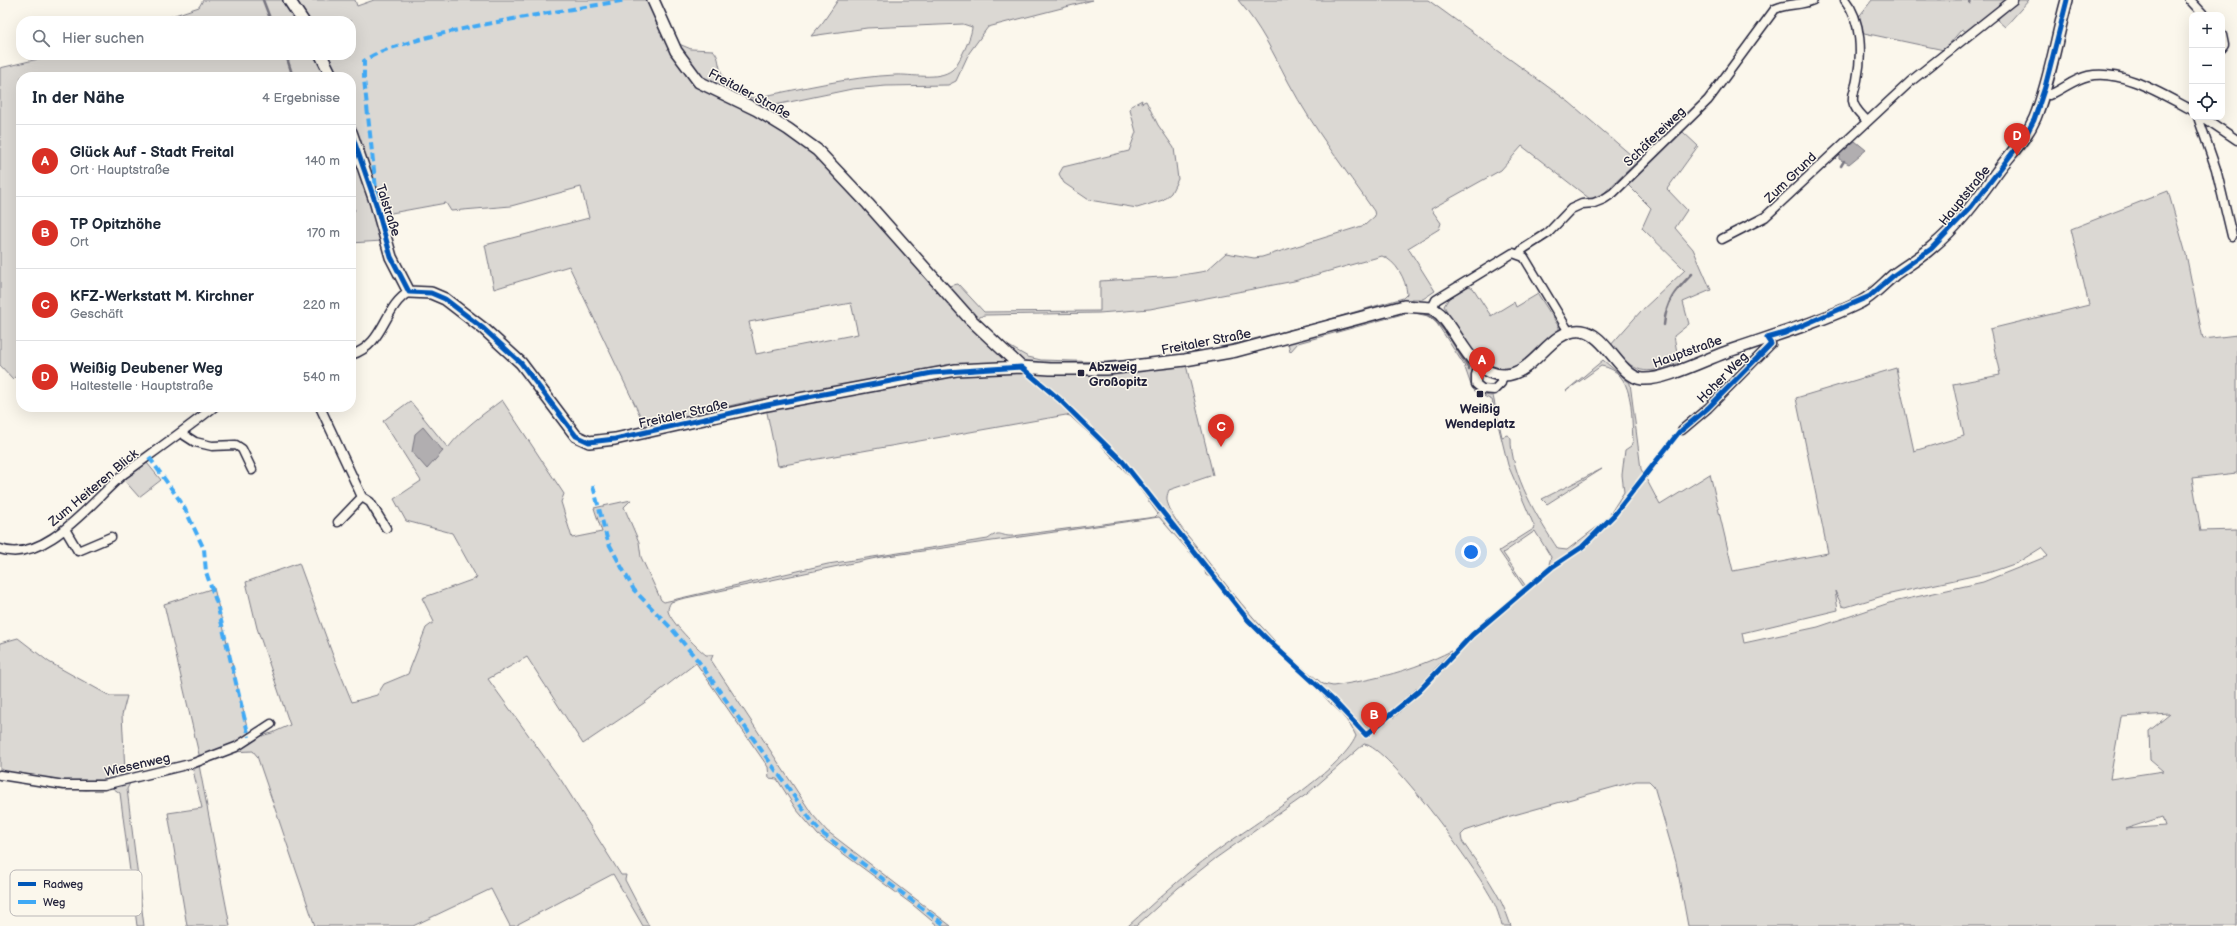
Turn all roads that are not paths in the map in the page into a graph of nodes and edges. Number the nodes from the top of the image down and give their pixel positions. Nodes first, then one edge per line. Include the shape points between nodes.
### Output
1 (289, 0) edge
2 (653, 0) edge
3 (1813, 0) edge
4 (1846, 0) edge
5 (2013, 0) edge
6 (2067, 0) edge
7 (2190, 0) edge
8 (2201, 12) edge
9 (300, 16) edge
10 (324, 60) edge
11 (330, 72) edge
12 (2044, 93) junction
13 (2189, 108) edge
14 (1867, 120) junction
15 (2199, 120) edge
16 (2207, 120) edge
17 (2237, 140) edge
18 (356, 146) edge
19 (2232, 236) dead end
20 (1722, 239) dead end
21 (1519, 254) junction
22 (409, 292) junction
23 (1432, 308) junction
24 (1569, 332) junction
25 (1767, 338) junction
26 (356, 353) edge
27 (1021, 367) junction
28 (1480, 367) junction
29 (1503, 375) junction
30 (207, 412) edge
31 (322, 412) edge
32 (1682, 430) dead end
33 (181, 432) junction
34 (252, 470) dead end
35 (362, 497) junction
36 (338, 522) dead end
37 (386, 528) dead end
38 (65, 529) junction
39 (111, 537) dead end
40 (0, 549) edge
41 (271, 724) dead end
42 (0, 775) edge

1 - 9 street
2 - 27 street, Freitaler Straße via 676,51 699,82 757,110 817,150 970,319
3 - 21 street, Schäfereiweg via 1804,5 1781,6 1775,9 1708,100 1613,193 1604,199 1571,209 1548,233 1523,248
4 - 14 street via 1855,18 1860,46 1860,62 1853,101
5 - 14 street, Zum Grund via 1929,65
6 - 12 street, Hauptstraße
7 - 8 street
10 - 11 street
12 - 13 street via 2049,95 2088,76 2108,76 2151,88
12 - 25 street, Hauptstraße via 2026,135 1972,207 1931,249 1861,302
14 - 20 street, Zum Grund via 1765,217
15 - 19 street via 2216,169
16 - 17 street
18 - 22 street, Talstraße via 392,257
21 - 23 street via 1513,253 1436,300
21 - 24 street via 1524,257 1539,280
22 - 26 street via 398,302 368,348
22 - 27 street, Freitaler Straße via 431,293 458,308 521,363 576,436 589,442 615,439 767,405 932,373
23 - 27 street, Freitaler Straße via 1404,306 1236,351 1185,360 1107,368
23 - 28 street via 1447,320
24 - 25 street, Hauptstraße via 1584,331 1591,334 1632,375 1643,380 1660,377
24 - 29 street via 1513,374
25 - 32 street, Hoher Weg via 1771,344 1708,408
28 - 29 street via 1491,373
28 - 29 street via 1476,375 1476,384 1482,390 1494,390 1501,384
30 - 33 street, Zum Heiteren Blick
31 - 35 street
33 - 34 street via 195,442 212,446 236,445 242,449
33 - 38 street, Zum Heiteren Blick via 124,474
35 - 36 street
35 - 37 street via 370,502
38 - 39 street via 78,551
38 - 40 street, Zum Heiteren Blick via 22,552
41 - 42 street, Wiesenweg via 236,747 194,763 104,785 64,785

